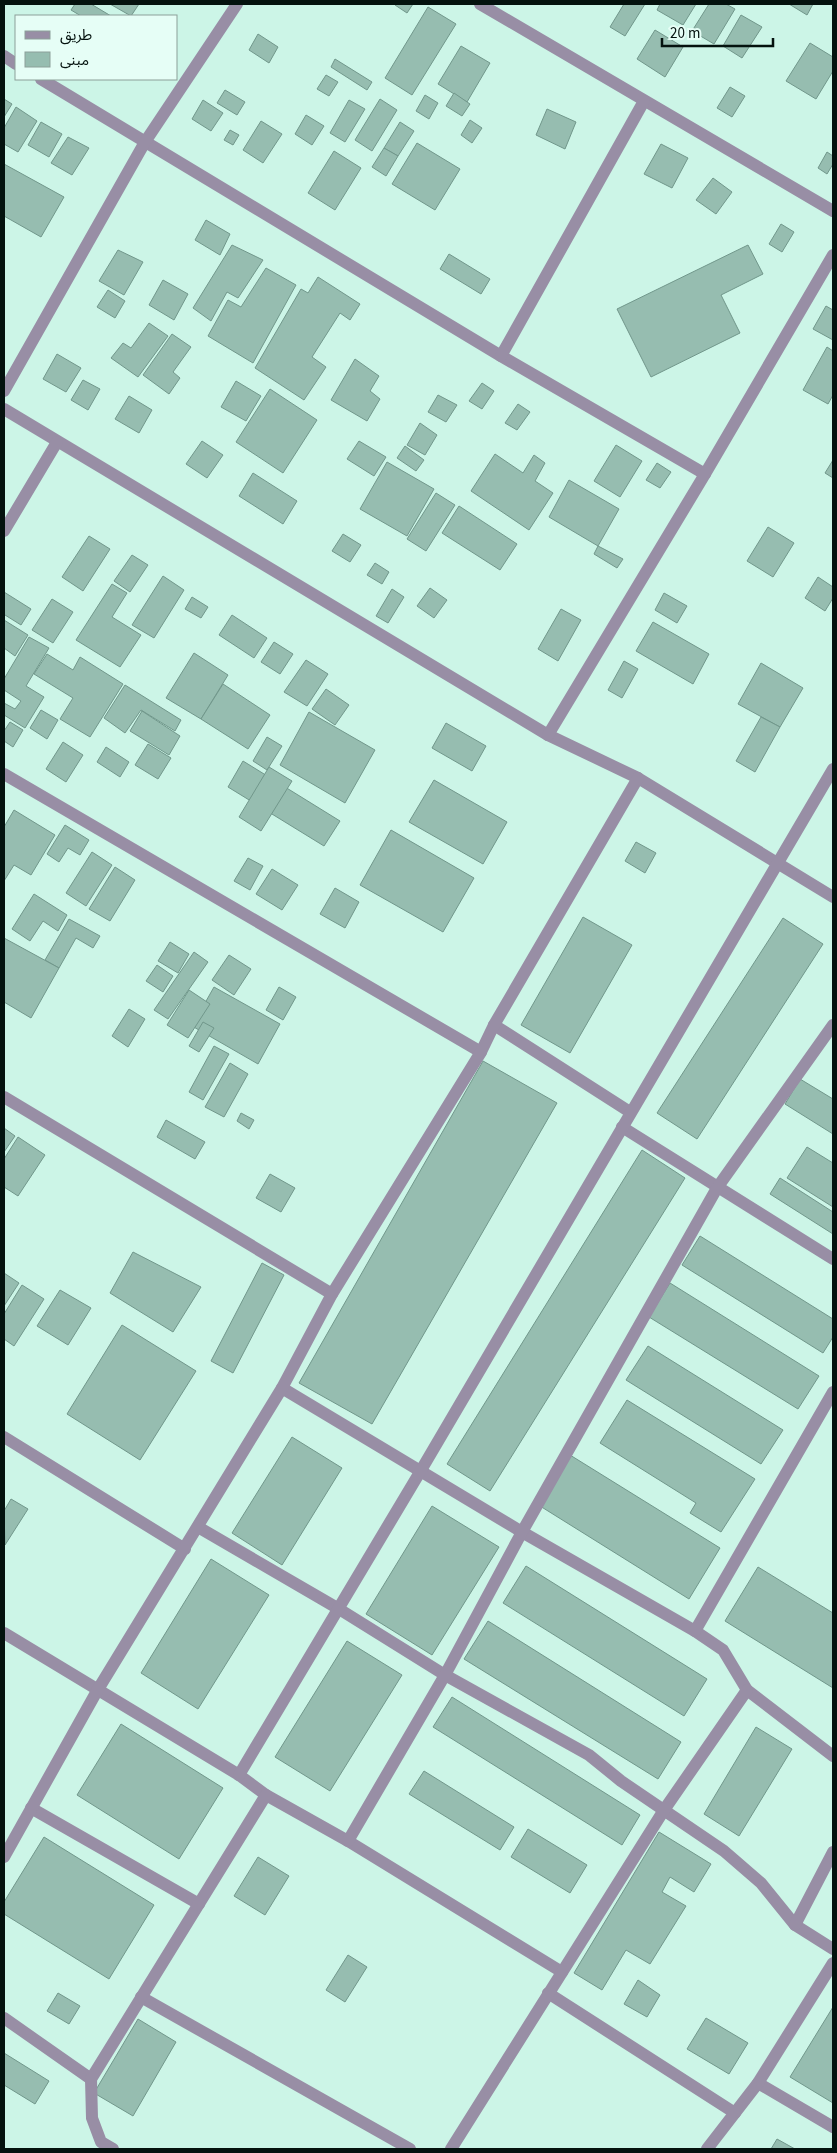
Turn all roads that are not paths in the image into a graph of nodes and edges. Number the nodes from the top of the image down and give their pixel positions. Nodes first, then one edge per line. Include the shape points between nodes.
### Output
1 (237, 4) edge
2 (480, 4) edge
3 (4, 56) edge
4 (15, 63) edge
5 (43, 80) edge
6 (644, 101) junction
7 (145, 142) junction
8 (833, 211) edge
9 (833, 255) edge
10 (501, 356) junction
11 (4, 391) edge
12 (4, 409) edge
13 (58, 442) junction
14 (705, 474) junction
15 (4, 531) edge
16 (548, 735) junction
17 (833, 769) edge
18 (4, 774) edge
19 (638, 778) junction
20 (778, 864) junction
21 (833, 897) edge
22 (833, 1025) edge
23 (494, 1026) junction
24 (482, 1052) junction
25 (4, 1097) edge
26 (630, 1112) junction
27 (622, 1127) junction
28 (718, 1188) junction
29 (833, 1259) edge
30 (332, 1294) junction
31 (282, 1388) junction
32 (833, 1392) edge
33 (4, 1437) edge
34 (420, 1472) junction
35 (198, 1527) junction
36 (522, 1532) junction
37 (185, 1549) junction
38 (339, 1609) junction
39 (695, 1631) junction
40 (4, 1633) edge
41 (445, 1675) junction
42 (747, 1690) junction
43 (97, 1691) junction
44 (833, 1756) edge
45 (239, 1775) junction
46 (266, 1795) junction
47 (31, 1808) junction
48 (664, 1810) junction
49 (348, 1841) junction
50 (833, 1852) edge
51 (4, 1857) edge
52 (199, 1904) junction
53 (796, 1925) junction
54 (833, 1949) edge
55 (833, 1963) edge
56 (562, 1972) junction
57 (548, 1994) junction
58 (142, 1997) junction
59 (4, 2018) edge
60 (91, 2079) junction
61 (758, 2083) junction
62 (736, 2113) junction
63 (833, 2126) edge
64 (112, 2149) edge
65 (410, 2149) edge
66 (451, 2149) edge
67 (707, 2149) edge

1 - 7 street
2 - 6 street
3 - 4 street
5 - 7 street
6 - 8 street
6 - 10 street
7 - 10 street
7 - 11 street
9 - 14 street
10 - 14 street
12 - 13 street
13 - 15 street
13 - 16 street
14 - 16 street
16 - 19 street
17 - 20 street
18 - 24 street
19 - 20 street
19 - 23 street
20 - 21 street
20 - 26 street
22 - 28 street
23 - 24 street
23 - 26 street
24 - 30 street
25 - 30 street
26 - 27 street
27 - 28 street
27 - 34 street
28 - 29 street
28 - 36 street
30 - 31 street
31 - 34 street
31 - 35 street
32 - 39 street
33 - 37 street
34 - 36 street
34 - 38 street
35 - 37 street
35 - 38 street
36 - 39 street
36 - 41 street
37 - 43 street
38 - 41 street
38 - 45 street
39 - 42 street via 723,1650
40 - 43 street
41 - 48 street via 589,1755
41 - 49 street
42 - 44 street
42 - 48 street
43 - 45 street
43 - 47 street
45 - 46 street
46 - 49 street
46 - 52 street
47 - 51 street
47 - 52 street
48 - 53 street via 724,1851 761,1883
48 - 56 street
49 - 56 street
50 - 53 street
52 - 58 street
53 - 54 street
55 - 61 street
56 - 57 street
57 - 62 street
57 - 66 street
58 - 60 street
58 - 65 street
59 - 60 street
60 - 64 street via 92,2118 101,2142
61 - 62 street
61 - 63 street
62 - 67 street

